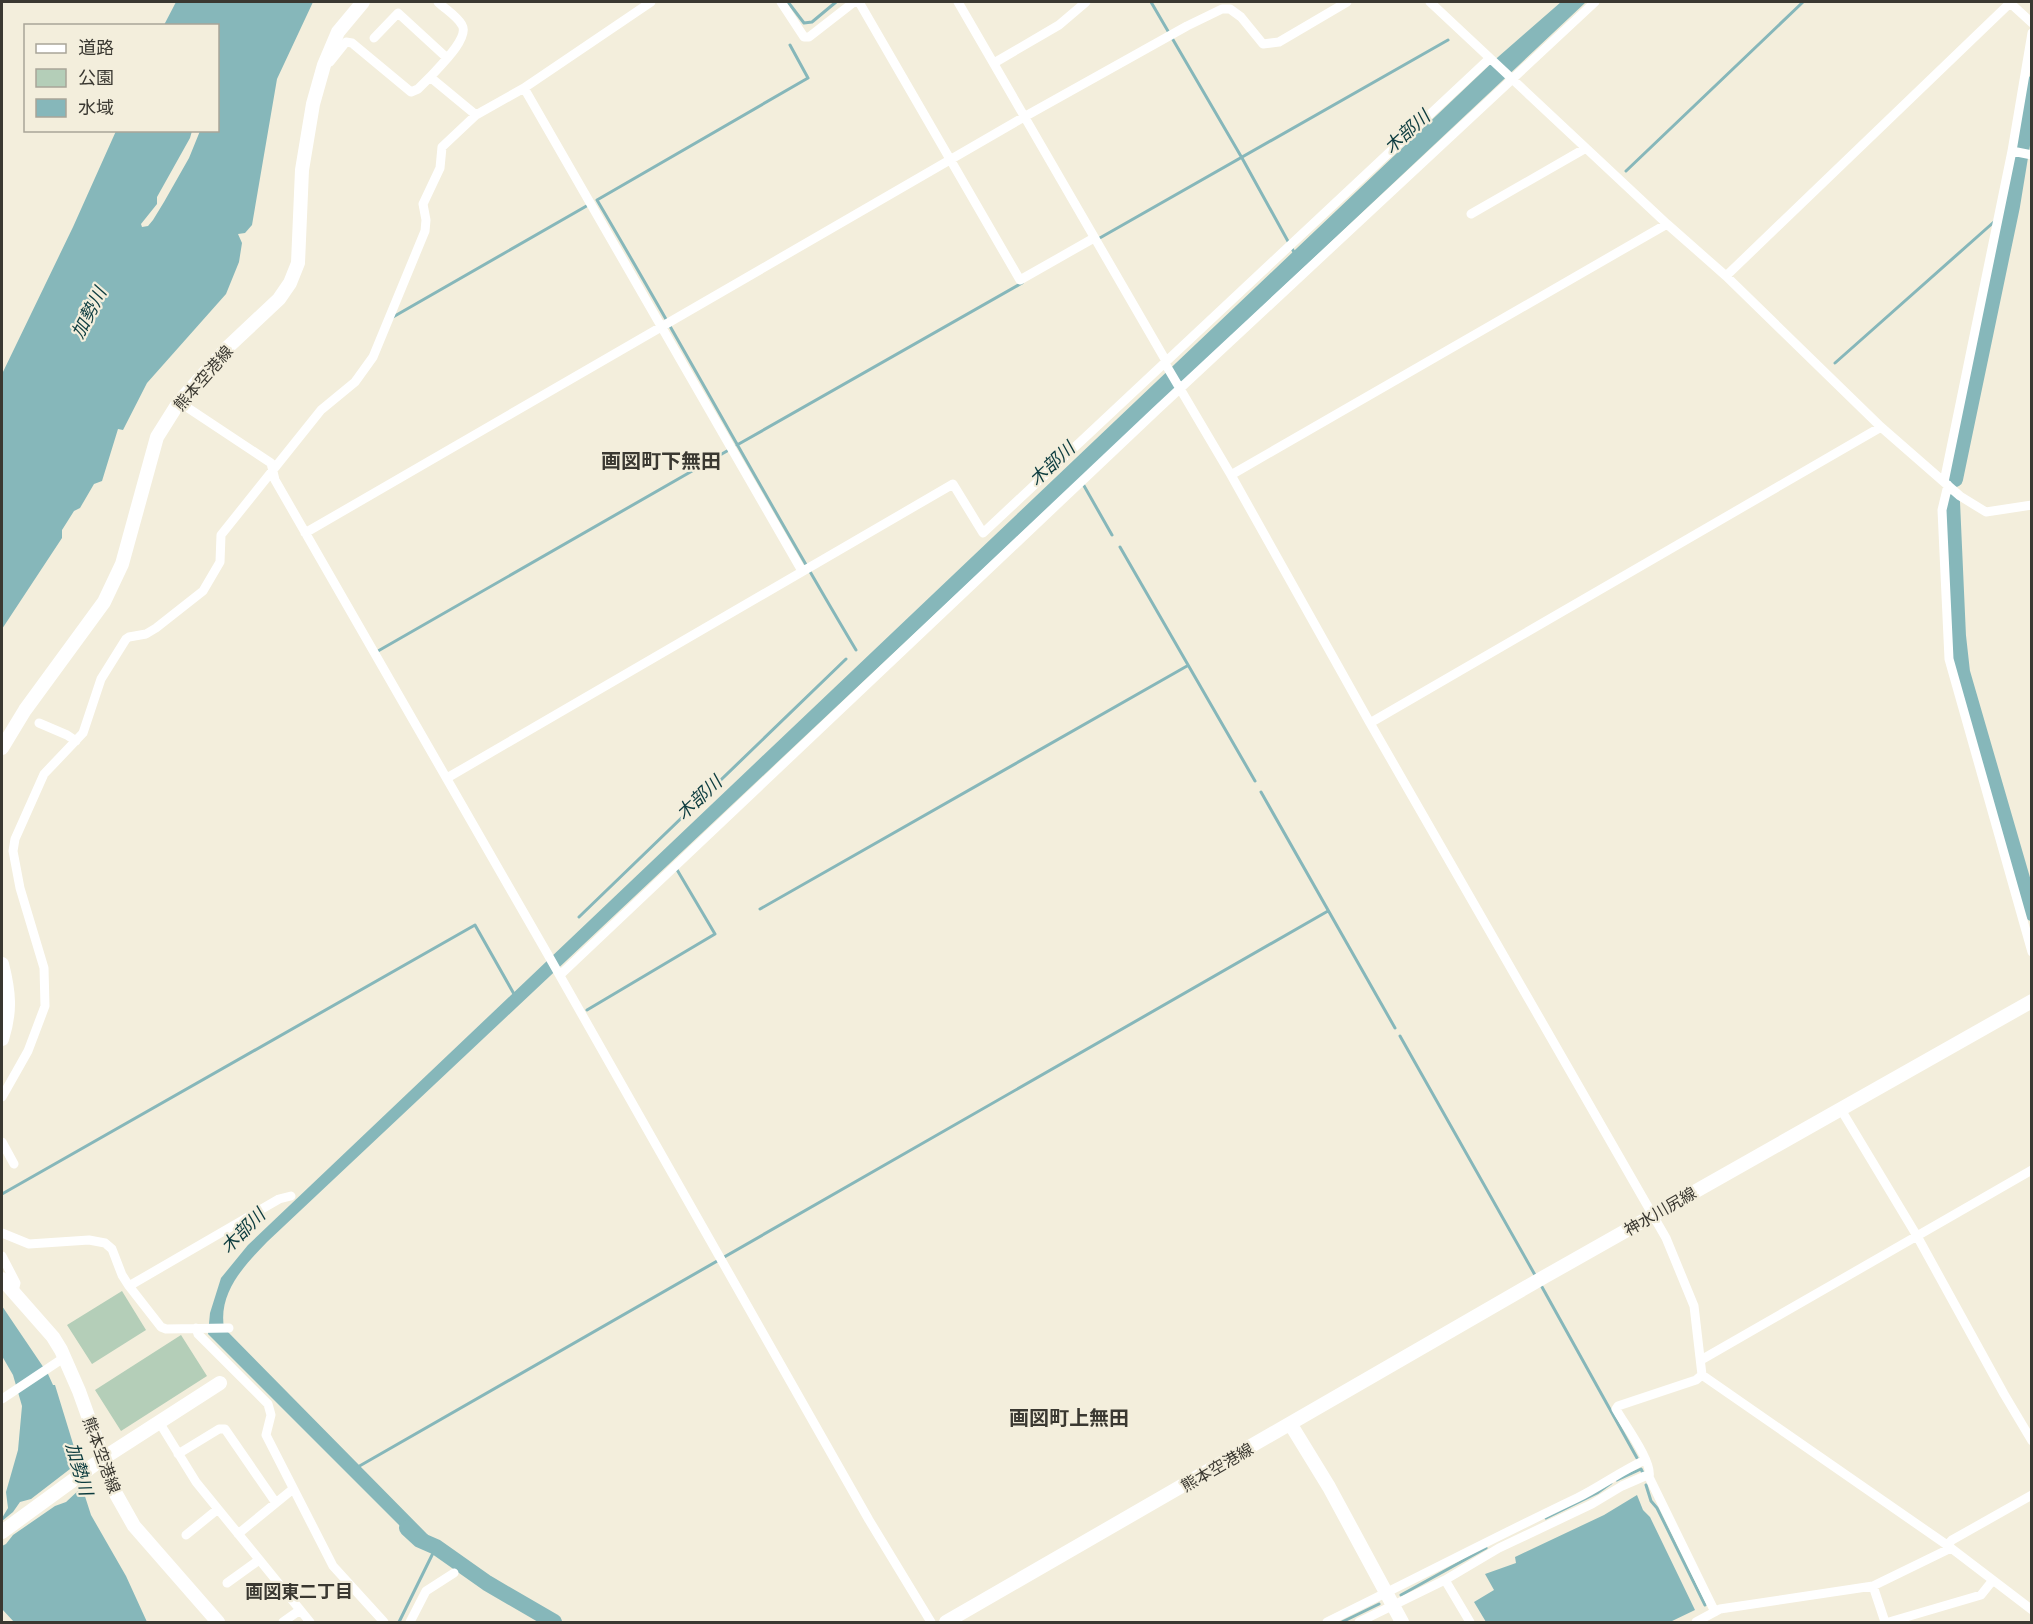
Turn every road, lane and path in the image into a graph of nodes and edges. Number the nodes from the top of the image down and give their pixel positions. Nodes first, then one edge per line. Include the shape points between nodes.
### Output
1 (363, 2) edge
2 (438, 2) edge
3 (651, 2) edge
4 (781, 2) edge
5 (854, 2) edge
6 (859, 2) edge
7 (958, 2) edge
8 (1086, 2) edge
9 (1347, 2) edge
10 (1430, 2) edge
11 (1595, 2) edge
12 (2010, 2) edge
13 (2031, 23) edge
14 (2031, 33) edge
15 (374, 38) dead end
16 (447, 58) junction
17 (1490, 58) junction
18 (994, 63) junction
19 (324, 65) junction
20 (430, 77) junction
21 (1513, 78) junction
22 (524, 88) junction
23 (476, 115) junction
24 (1024, 117) junction
25 (1586, 148) junction
26 (2012, 151) junction
27 (2031, 155) edge
28 (950, 160) junction
29 (1471, 214) dead end
30 (1667, 224) junction
31 (1094, 238) junction
32 (1726, 276) junction
33 (662, 325) junction
34 (1166, 363) junction
35 (1180, 389) junction
36 (179, 402) junction
37 (1881, 428) junction
38 (273, 469) junction
39 (1231, 475) junction
40 (1946, 484) junction
41 (2031, 505) edge
42 (305, 533) junction
43 (802, 571) junction
44 (39, 723) dead end
45 (1370, 723) junction
46 (76, 741) junction
47 (2, 748) edge
48 (447, 778) junction
49 (2031, 952) edge
50 (2, 964) edge
51 (559, 973) junction
52 (5, 983) edge
53 (2031, 1001) edge
54 (2, 1039) edge
55 (2, 1097) edge
56 (1840, 1108) junction
57 (2, 1142) edge
58 (14, 1164) dead end
59 (2031, 1170) edge
60 (291, 1196) dead end
61 (1653, 1215) junction
62 (2, 1233) edge
63 (1917, 1236) junction
64 (2, 1256) edge
65 (2, 1279) edge
66 (129, 1286) junction
67 (14, 1291) junction
68 (196, 1328) junction
69 (228, 1328) dead end
70 (61, 1360) junction
71 (1701, 1360) junction
72 (235, 1371) junction
73 (1702, 1375) junction
74 (220, 1383) joint
75 (2, 1399) edge
76 (159, 1422) junction
77 (1291, 1425) junction
78 (2031, 1440) edge
79 (178, 1454) junction
80 (102, 1459) junction
81 (1646, 1460) junction
82 (1649, 1477) junction
83 (293, 1490) junction
84 (2031, 1495) edge
85 (276, 1503) junction
86 (218, 1509) junction
87 (2, 1532) edge
88 (238, 1534) junction
89 (186, 1535) dead end
90 (1949, 1546) junction
91 (259, 1560) junction
92 (454, 1573) dead end
93 (1445, 1580) junction
94 (1993, 1580) junction
95 (227, 1583) dead end
96 (1873, 1586) junction
97 (1389, 1600) junction
98 (300, 1610) junction
99 (2031, 1610) edge
100 (1715, 1612) junction
101 (218, 1623) edge
102 (283, 1623) edge
103 (310, 1623) edge
104 (384, 1623) edge
105 (410, 1623) edge
106 (931, 1623) edge
107 (946, 1623) edge
108 (1327, 1623) edge
109 (1359, 1623) edge
110 (1402, 1623) edge
111 (1470, 1623) edge
112 (1696, 1623) edge
113 (1887, 1623) edge

1 - 19 main road, 熊本空港線 via 338,32
2 - 16 street via 464,28 460,43
3 - 22 street
4 - 5 street via 804,37 809,37
6 - 28 street
7 - 18 street
8 - 18 street via 1059,25
9 - 24 street via 1279,42 1268,44 1263,44 1241,17 1230,9 1222,9
10 - 17 street
11 - 21 street
12 - 13 street
12 - 32 street
14 - 26 street
15 - 16 street via 398,13
16 - 20 street
17 - 21 street
17 - 34 street
18 - 24 street
19 - 20 street via 346,42 411,92
19 - 36 main road, 熊本空港線 via 302,170 298,263 290,283
20 - 23 street
21 - 25 street
21 - 35 street
22 - 23 street
22 - 33 street
23 - 38 street via 442,147 440,168 423,204 425,231 374,357 355,382 321,410
24 - 28 street
24 - 31 street
25 - 29 street
25 - 30 street
26 - 27 street
26 - 40 street
28 - 31 street via 1020,280
28 - 33 street
30 - 32 street
30 - 39 street
31 - 34 street
32 - 37 street
33 - 42 street
33 - 43 street
34 - 35 street
34 - 43 street via 983,533 953,484
35 - 39 street
35 - 51 street
36 - 38 street via 271,463
36 - 47 main road, 熊本空港線 via 157,437 122,564 104,602
37 - 40 street
37 - 45 street
38 - 42 street via 275,480
38 - 46 street via 221,535 220,562 203,591 156,628 126,639 101,679 83,734
39 - 45 street
40 - 41 street via 1986,512
40 - 49 street via 1942,510 1949,659
42 - 48 street
43 - 48 street
44 - 46 street
45 - 61 street
46 - 55 street via 44,774 15,839 13,851 20,888 44,968 45,1006 28,1051
48 - 51 street
50 - 52 main road
51 - 106 street
52 - 54 main road via 8,1018
53 - 56 main road, 神水川尻線
56 - 61 main road, 神水川尻線
56 - 63 street
57 - 58 street
59 - 63 street
60 - 66 street via 279,1199
61 - 71 street via 1694,1306
61 - 77 main road, 神水川尻線
62 - 66 street via 29,1244 88,1240 105,1244 112,1249
63 - 71 street
63 - 78 street
64 - 67 street via 16,1283
65 - 67 main road, 熊本空港線
66 - 68 street via 161,1327
67 - 70 main road, 熊本空港線 via 53,1337
68 - 69 street
68 - 72 street
70 - 75 street
70 - 80 main road, 熊本空港線 via 79,1391
71 - 73 street
72 - 74 street
72 - 83 street via 271,1410 266,1436
73 - 81 street via 1617,1407
73 - 90 street
74 - 76 main road
76 - 79 street
76 - 80 main road
77 - 97 main road
77 - 107 main road, 熊本空港線
79 - 85 street via 225,1429
79 - 86 street
80 - 87 main road
80 - 101 main road, 熊本空港線 via 135,1526
81 - 82 street
81 - 97 street via 1436,1569
82 - 93 street via 1622,1485
82 - 100 street
83 - 85 street
83 - 104 street via 333,1566
84 - 90 street via 1952,1540
85 - 88 street
86 - 88 street
86 - 89 street
88 - 91 street
90 - 94 street
90 - 96 street
91 - 95 street
91 - 98 street
92 - 105 street via 426,1591
93 - 97 street
93 - 111 street
94 - 99 street
94 - 113 street via 1981,1595
96 - 100 street
96 - 113 street
97 - 108 street
97 - 109 street
97 - 110 main road
98 - 102 street
98 - 103 street
100 - 112 street

